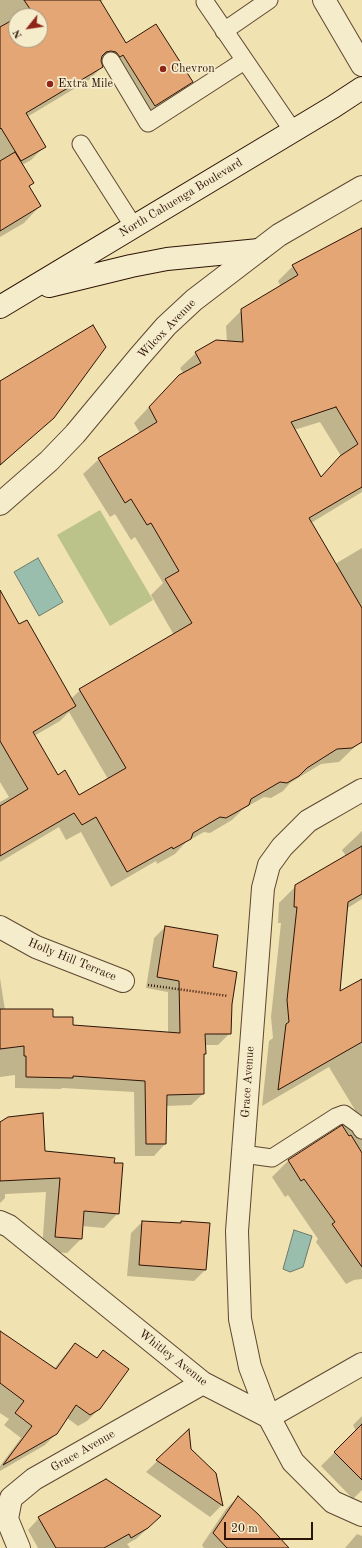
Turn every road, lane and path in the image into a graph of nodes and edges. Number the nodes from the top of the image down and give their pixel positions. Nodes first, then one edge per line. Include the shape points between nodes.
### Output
1 (269, 0) edge
2 (324, 0) edge
3 (205, 2) dead end
4 (224, 31) junction
5 (110, 60) dead end
6 (244, 61) junction
7 (362, 65) edge
8 (362, 88) edge
9 (293, 131) junction
10 (81, 144) dead end
11 (362, 186) edge
12 (134, 227) junction
13 (259, 250) junction
14 (26, 292) junction
15 (0, 307) edge
16 (0, 504) edge
17 (362, 790) edge
18 (0, 928) edge
19 (123, 981) dead end
20 (158, 987) dead end
21 (234, 997) dead end
22 (362, 1130) edge
23 (243, 1154) junction
24 (0, 1222) edge
25 (362, 1364) edge
26 (202, 1383) junction
27 (269, 1417) junction
28 (362, 1515) edge
29 (3, 1518) edge
30 (18, 1548) edge

1 - 4 lane
2 - 7 street
3 - 4 lane
4 - 6 lane
5 - 6 lane via 148,123
6 - 9 lane
8 - 9 street, North Cahuenga Boulevard
9 - 12 street, North Cahuenga Boulevard
10 - 12 lane
11 - 13 street, Wilcox Avenue via 301,221
12 - 14 street, North Cahuenga Boulevard
13 - 14 street via 167,259
13 - 16 street, Wilcox Avenue via 194,300 166,326 75,434
14 - 15 street, North Cahuenga Boulevard
17 - 23 street, Grace Avenue via 308,822 282,847 269,865 263,888
18 - 19 street, Holly Hill Terrace via 36,947
20 - 21 path
22 - 23 lane via 344,1114 272,1158
23 - 27 street, Grace Avenue via 237,1231 240,1319 250,1367
24 - 26 street, Whitley Avenue via 9,1226
25 - 27 street
26 - 27 street, Whitley Avenue
26 - 29 street, Grace Avenue via 34,1479 11,1498
27 - 28 street, Grace Avenue via 293,1462 333,1502
29 - 30 street, Grace Avenue

